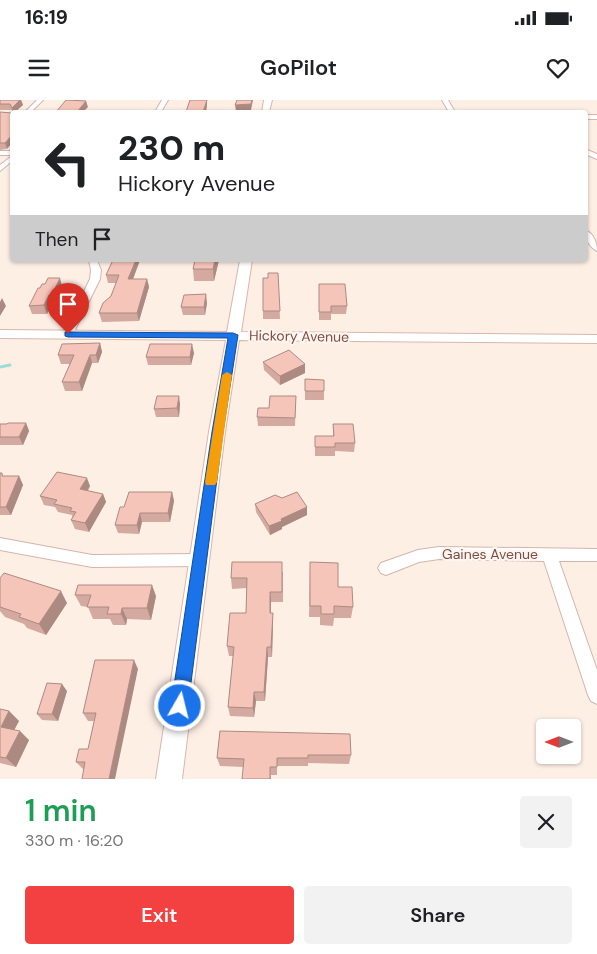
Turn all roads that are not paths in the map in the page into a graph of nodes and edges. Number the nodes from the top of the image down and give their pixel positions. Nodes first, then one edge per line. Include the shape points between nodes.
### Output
1 (40, 100) edge
2 (30, 110) edge
3 (10, 160) edge
4 (0, 169) edge
5 (588, 236) edge
6 (597, 247) edge
7 (94, 262) edge
8 (246, 262) edge
9 (0, 334) edge
10 (68, 334) junction
11 (233, 335) junction
12 (597, 339) edge
13 (0, 544) edge
14 (549, 554) junction
15 (597, 555) edge
16 (200, 560) junction
17 (386, 568) dead end
18 (597, 695) edge
19 (169, 779) edge

1 - 2 street
3 - 4 street
5 - 6 street
7 - 10 street via 95,279
8 - 11 street
9 - 10 street, Hickory Avenue
10 - 11 street, Hickory Avenue
11 - 12 street, Hickory Avenue
11 - 16 street
13 - 16 street via 109,562
14 - 15 street, Gaines Avenue
14 - 17 street, Gaines Avenue via 439,553 418,556
14 - 18 street
16 - 19 street

